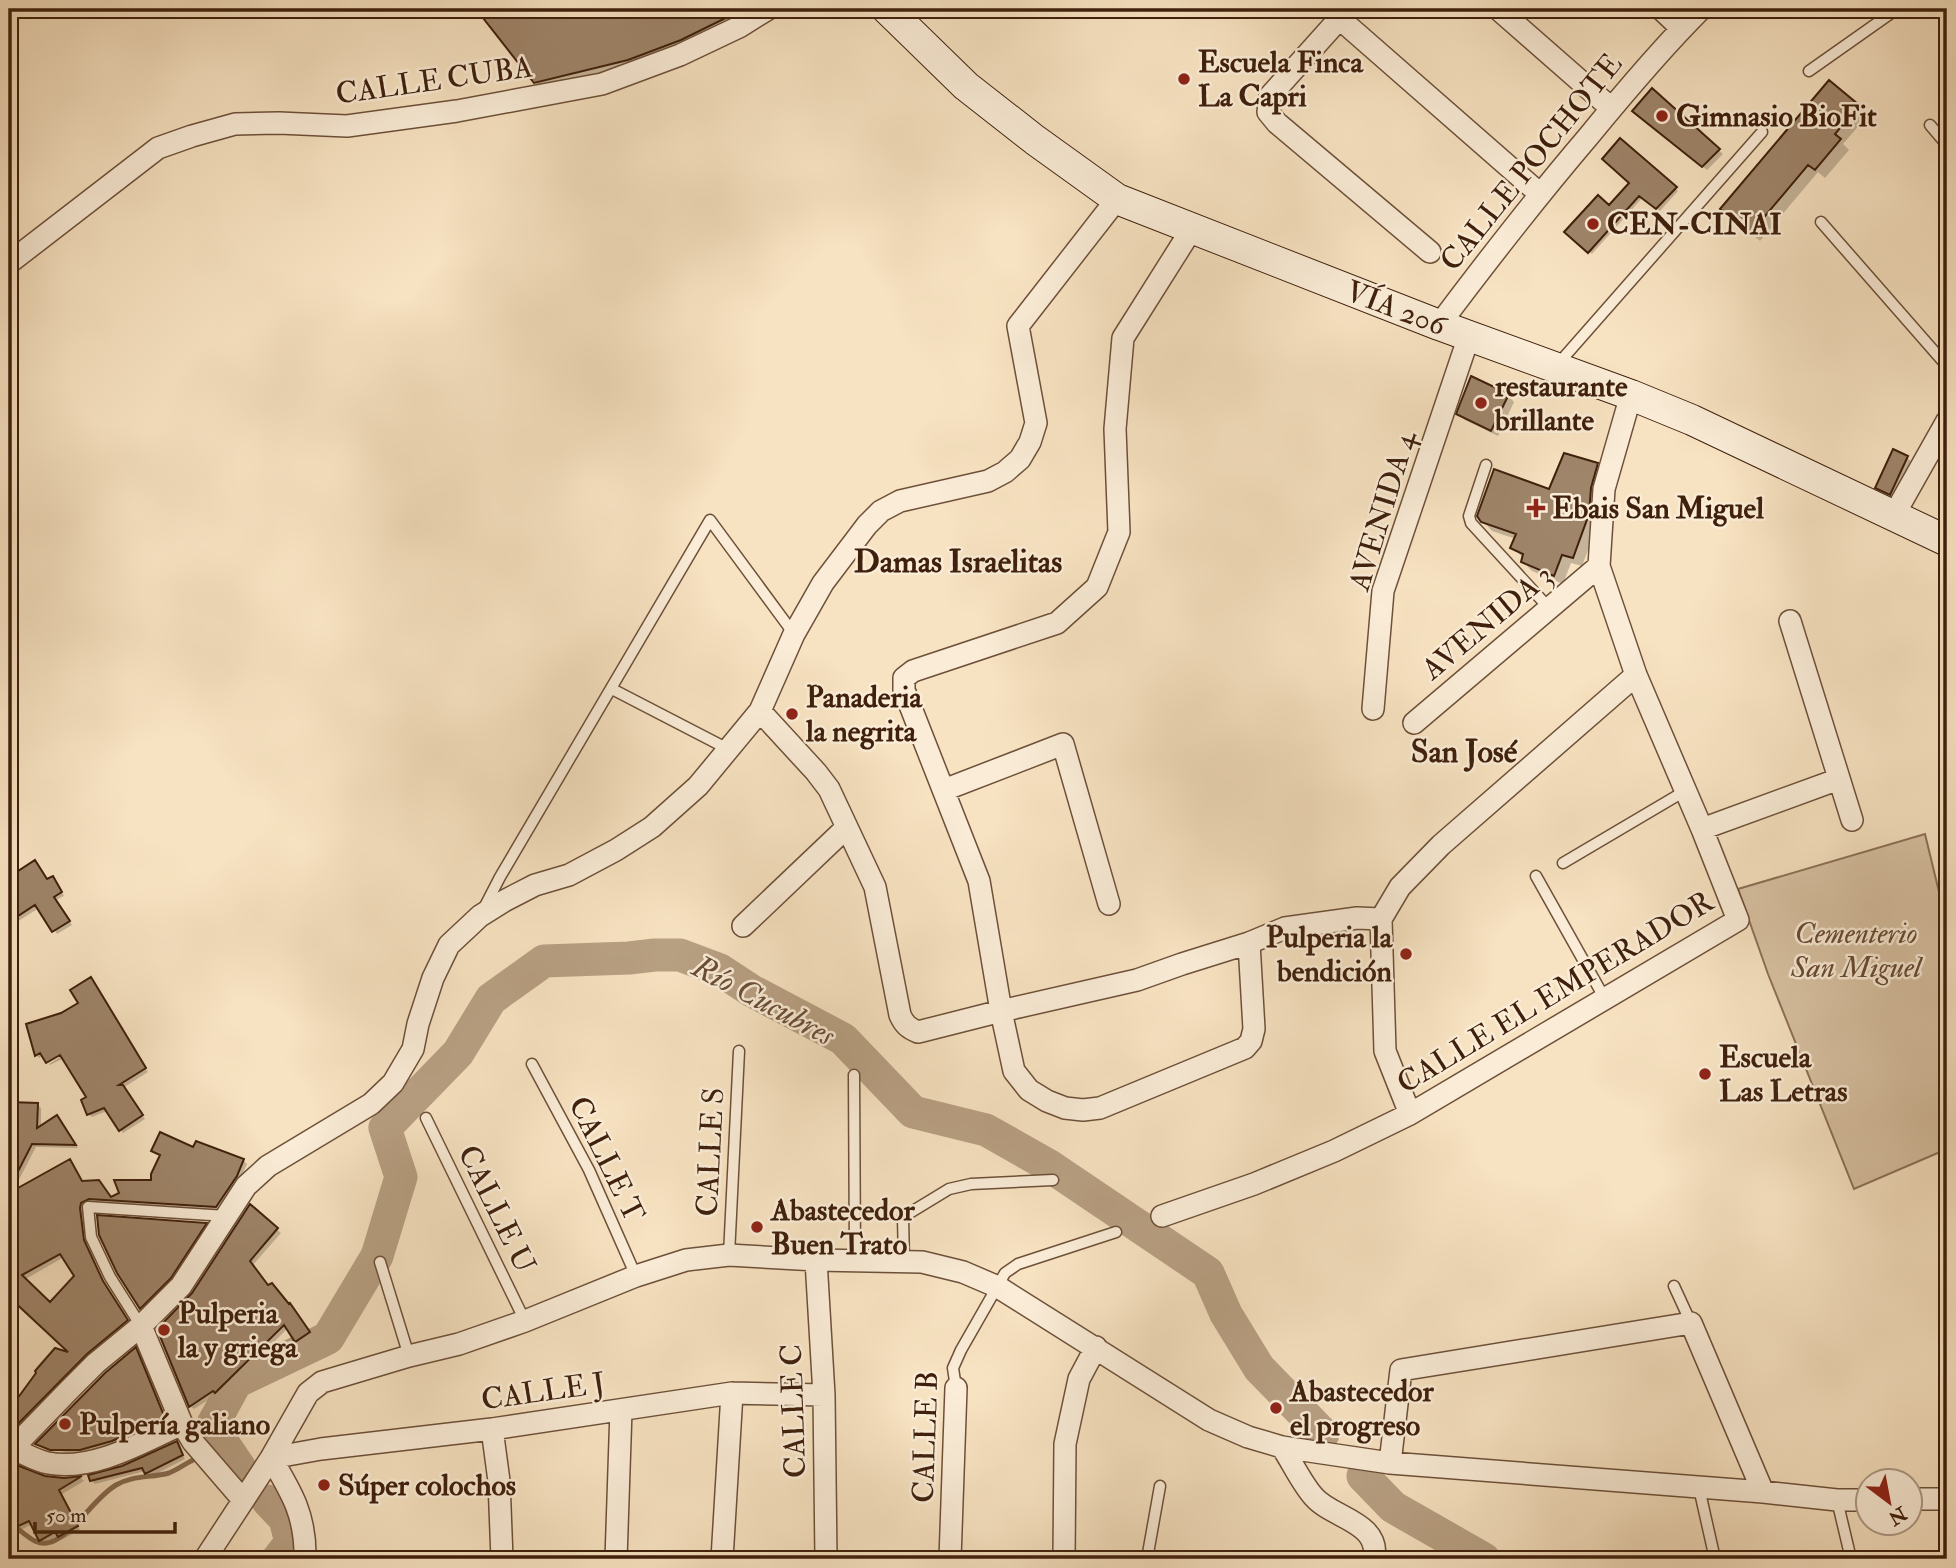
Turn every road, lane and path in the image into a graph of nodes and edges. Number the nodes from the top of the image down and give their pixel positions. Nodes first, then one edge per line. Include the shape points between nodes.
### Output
1 (768, 9) edge
2 (887, 9) edge
3 (1498, 9) edge
4 (1661, 9) edge
5 (1701, 9) edge
6 (1897, 9) edge
7 (1344, 14) edge
8 (1681, 28) junction
9 (1809, 71) dead end
10 (1611, 108) junction
11 (1930, 125) dead end
12 (1762, 132) dead end
13 (1947, 145) edge
14 (1540, 194) junction
15 (1117, 199) junction
16 (1821, 222) dead end
17 (1193, 227) junction
18 (1430, 252) dead end
19 (9, 263) edge
20 (1439, 325) junction
21 (1469, 336) junction
22 (1947, 366) edge
23 (1555, 367) junction
24 (1631, 395) junction
25 (1947, 421) edge
26 (1486, 465) dead end
27 (1894, 515) junction
28 (1947, 541) edge
29 (1599, 566) junction
30 (1549, 608) junction
31 (1790, 621) dead end
32 (794, 634) junction
33 (1636, 675) junction
34 (612, 689) junction
35 (1373, 709) dead end
36 (760, 711) junction
37 (1414, 723) dead end
38 (728, 749) junction
39 (1839, 779) junction
40 (944, 790) junction
41 (1685, 791) junction
42 (1852, 820) dead end
43 (846, 828) junction
44 (1702, 829) junction
45 (1563, 863) dead end
46 (1536, 876) dead end
47 (1108, 904) dead end
48 (480, 916) junction
49 (1381, 919) junction
50 (743, 926) dead end
51 (1249, 943) junction
52 (1605, 999) junction
53 (1001, 1010) junction
54 (739, 1051) dead end
55 (533, 1064) dead end
56 (854, 1075) dead end
57 (1410, 1114) junction
58 (426, 1118) dead end
59 (1053, 1180) dead end
60 (226, 1216) junction
61 (1162, 1216) dead end
62 (1116, 1232) dead end
63 (729, 1255) junction
64 (816, 1260) junction
65 (855, 1261) junction
66 (380, 1262) dead end
67 (904, 1262) junction
68 (636, 1276) junction
69 (1674, 1286) dead end
70 (998, 1287) junction
71 (525, 1321) junction
72 (1691, 1323) junction
73 (141, 1326) junction
74 (1096, 1348) junction
75 (409, 1356) junction
76 (956, 1388) joint
77 (732, 1393) junction
78 (824, 1395) junction
79 (621, 1410) junction
80 (182, 1424) junction
81 (492, 1429) junction
82 (1282, 1447) junction
83 (11, 1450) edge
84 (271, 1458) junction
85 (1390, 1463) junction
86 (1160, 1486) dead end
87 (1699, 1488) junction
88 (1763, 1492) junction
89 (1924, 1499) edge
90 (1947, 1499) edge
91 (243, 1500) junction
92 (1838, 1500) junction
93 (1854, 1500) edge
94 (205, 1559) edge
95 (305, 1559) edge
96 (502, 1559) edge
97 (616, 1559) edge
98 (722, 1559) edge
99 (826, 1559) edge
100 (950, 1559) edge
101 (1065, 1559) edge
102 (1147, 1559) edge
103 (1374, 1559) edge
104 (1716, 1559) edge
105 (1851, 1559) edge

1 - 19 street, CALLE CUBA via 680,55 602,84 347,126 235,124 192,136 158,148
2 - 15 main road, VÍA 206 via 966,86
3 - 10 street
4 - 8 street
5 - 8 street, CALLE POCHOTE
6 - 9 lane
7 - 14 street
7 - 18 street via 1270,96 1268,112
8 - 10 street, CALLE POCHOTE
10 - 14 street, CALLE POCHOTE
11 - 13 lane
12 - 23 lane
14 - 20 street, CALLE POCHOTE
15 - 17 main road, VÍA 206
15 - 32 street via 1018,326 1036,423 1020,459 988,481 900,501 881,511 823,583
16 - 22 lane
17 - 20 main road, VÍA 206
17 - 40 street via 1123,338 1115,429 1119,532 1097,587 1057,623 913,671 904,678 904,690
20 - 21 main road, VÍA 206
21 - 23 main road, VÍA 206
21 - 35 street, AVENIDA 4 via 1383,591
23 - 24 main road, VÍA 206
24 - 27 main road, VÍA 206
24 - 29 street, CALLE EL EMPERADOR via 1604,489
25 - 27 street
26 - 30 lane via 1469,516 1471,523
27 - 28 main road, VÍA 206
29 - 30 street, AVENIDA 3
29 - 33 street, CALLE EL EMPERADOR
30 - 37 street, AVENIDA 3
31 - 39 street
32 - 34 lane via 710,520
32 - 36 street
33 - 41 street, CALLE EL EMPERADOR
33 - 49 street via 1441,845 1400,887
34 - 38 lane
34 - 48 lane
36 - 38 street
36 - 43 street via 829,789
38 - 48 street via 698,786 652,827 581,869 535,885
39 - 42 street
39 - 44 street
40 - 47 street via 1063,744
40 - 53 street via 979,881
41 - 44 street, CALLE EL EMPERADOR
41 - 45 lane
43 - 50 street
43 - 53 street via 875,887 904,1023 918,1031
44 - 52 street, CALLE EL EMPERADOR via 1738,920
46 - 52 lane
48 - 60 street via 449,945 433,978 413,1049 393,1083 371,1104 268,1166 246,1186
49 - 51 street via 1284,928
49 - 57 street via 1385,1051
51 - 53 street via 1137,981
51 - 53 street via 1254,1029 1245,1048 1100,1108 1065,1108 1030,1090 1014,1071
52 - 57 street, CALLE EL EMPERADOR
54 - 63 lane, CALLE S
55 - 68 lane, CALLE T via 589,1170
56 - 65 lane
57 - 61 street, CALLE EL EMPERADOR via 1254,1184
58 - 71 lane, CALLE U
59 - 67 lane via 949,1189 903,1217
60 - 73 street via 185,1281
60 - 73 lane via 88,1207 91,1237 110,1278
62 - 70 lane, CALLE B via 1018,1264 1005,1273
63 - 64 street
63 - 68 street via 686,1260
64 - 65 street
64 - 78 street, CALLE C
65 - 67 street
66 - 75 lane
67 - 70 street via 963,1272
68 - 71 street
69 - 72 lane
70 - 74 street
70 - 76 lane, CALLE B via 953,1368
71 - 75 street
72 - 85 street via 1402,1370
72 - 88 street
73 - 80 street
73 - 83 street via 79,1380
74 - 82 street via 1209,1420
74 - 101 street via 1079,1379 1065,1444
75 - 84 street via 322,1382 308,1393
76 - 100 street, CALLE B
77 - 78 street, CALLE J
77 - 79 street, CALLE J
77 - 98 street
78 - 99 street, CALLE C
79 - 81 street, CALLE J
79 - 97 street
80 - 83 street via 107,1457 73,1466 47,1463
80 - 91 street
81 - 84 street, CALLE J
81 - 96 street
82 - 85 street
82 - 103 street via 1315,1499 1369,1535
84 - 91 street
84 - 95 street via 302,1520
85 - 87 street
86 - 102 lane
87 - 88 street
87 - 104 lane
88 - 92 street
89 - 90 street
91 - 94 street
92 - 93 street
92 - 105 lane

